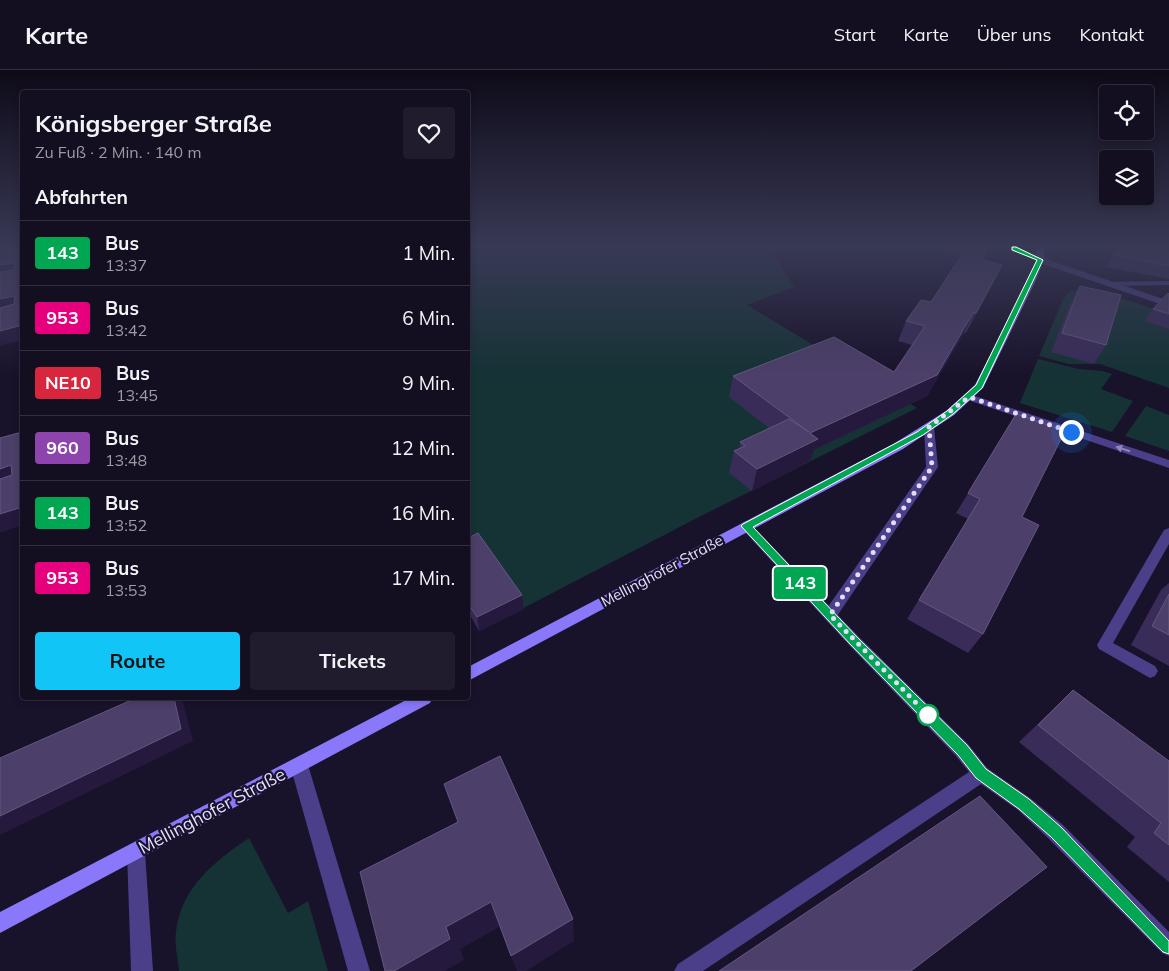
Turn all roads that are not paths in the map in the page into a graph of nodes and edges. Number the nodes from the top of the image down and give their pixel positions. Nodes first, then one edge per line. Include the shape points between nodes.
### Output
1 (1026, 290) edge
2 (1126, 290) edge
3 (1169, 304) edge
4 (969, 397) junction
5 (929, 427) junction
6 (1169, 464) edge
7 (746, 526) junction
8 (1169, 533) edge
9 (830, 615) junction
10 (1150, 671) dead end
11 (470, 673) edge
12 (420, 700) edge
13 (299, 765) junction
14 (981, 774) junction
15 (136, 852) junction
16 (0, 923) edge
17 (1169, 946) edge
18 (142, 971) edge
19 (359, 971) edge
20 (685, 971) edge

1 - 4 main road, Mellinghofer Straße via 986,375
2 - 3 street
4 - 5 main road, Mellinghofer Straße
6 -> 4 street
5 - 7 main road, Mellinghofer Straße
5 - 9 street via 932,467
7 - 9 street
7 - 11 main road, Mellinghofer Straße
8 - 10 street via 1104,645
9 - 14 street via 962,750
12 - 13 main road, Mellinghofer Straße
13 - 15 main road, Mellinghofer Straße
13 - 19 street
14 - 17 street via 1024,804 1056,832
14 - 20 street
15 - 16 main road, Mellinghofer Straße
15 - 18 street

